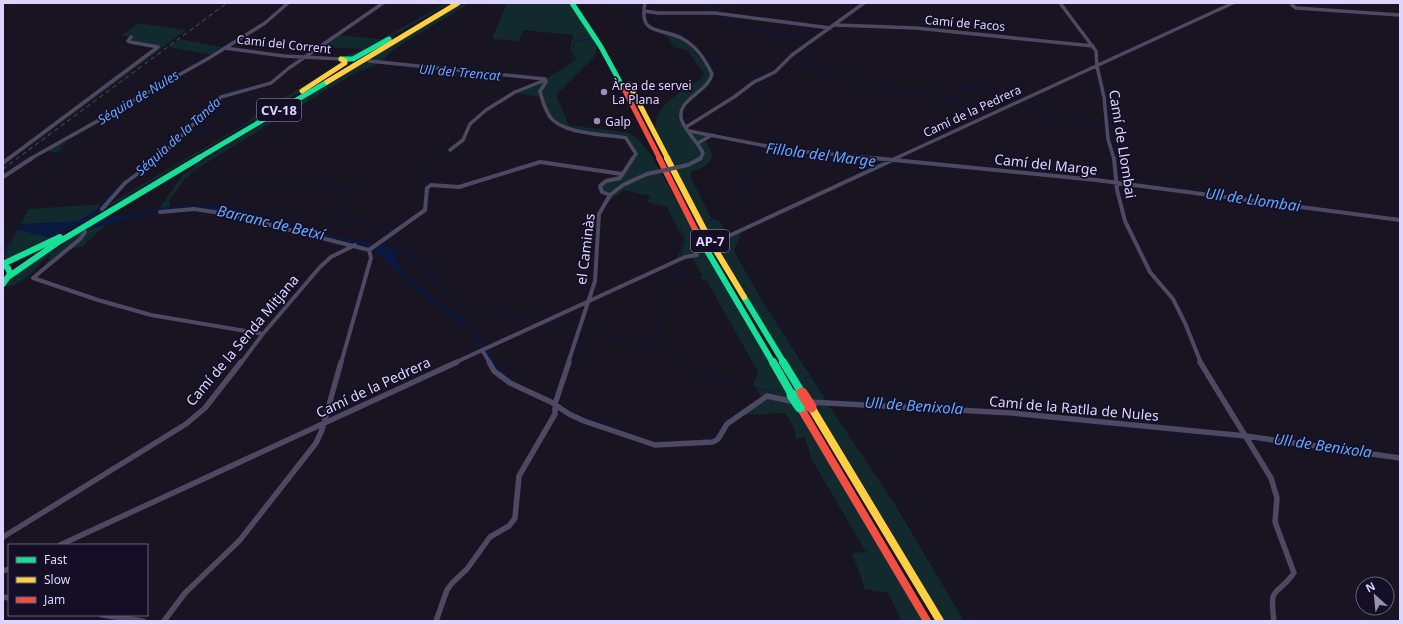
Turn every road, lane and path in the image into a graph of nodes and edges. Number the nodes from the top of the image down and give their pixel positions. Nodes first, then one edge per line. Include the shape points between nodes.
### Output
1 (288, 3) edge
2 (383, 3) edge
3 (452, 3) edge
4 (458, 3) edge
5 (572, 3) edge
6 (579, 3) edge
7 (645, 3) edge
8 (864, 3) edge
9 (1060, 3) edge
10 (1233, 3) edge
11 (1293, 3) edge
12 (644, 11) junction
13 (1400, 15) edge
14 (421, 21) junction
15 (836, 25) junction
16 (830, 28) junction
17 (131, 37) dead end
18 (1093, 46) junction
19 (225, 48) junction
20 (306, 56) junction
21 (341, 59) junction
22 (369, 61) dead end
23 (1096, 66) junction
24 (545, 80) junction
25 (625, 83) junction
26 (252, 122) junction
27 (686, 126) junction
28 (689, 131) junction
29 (713, 135) junction
30 (698, 143) junction
31 (450, 150) dead end
32 (890, 161) junction
33 (3, 162) edge
34 (622, 174) junction
35 (3, 177) edge
36 (1118, 183) junction
37 (610, 195) junction
38 (160, 212) dead end
39 (101, 213) junction
40 (1400, 220) edge
41 (85, 232) dead end
42 (720, 240) dead end
43 (355, 245) junction
44 (369, 250) junction
45 (697, 255) dead end
46 (3, 265) edge
47 (6, 280) edge
48 (590, 300) junction
49 (263, 334) junction
50 (482, 350) junction
51 (555, 404) junction
52 (324, 423) junction
53 (1248, 439) junction
54 (1400, 458) edge
55 (3, 537) edge
56 (62, 544) edge
57 (109, 616) edge
58 (143, 621) edge
59 (164, 621) edge
60 (436, 621) edge
61 (927, 621) edge
62 (940, 621) edge
63 (1274, 621) edge

1 - 19 street via 265,23
2 - 20 street
3 - 14 main road, CV-18
4 - 39 main road, CV-18
5 - 25 main road, AP-7
6 - 25 main road, AP-7 via 608,46
7 - 12 street
8 - 15 street
9 - 18 street, Camí de Llombai
10 - 23 street, Camí de la Pedrera
11 - 13 street via 1296,8
12 - 16 street via 715,13
12 - 27 street via 645,23 657,30 685,39 712,74 710,82 690,98 682,109 681,119
14 - 21 main road, CV-18 via 356,57
14 - 26 main road, CV-18
15 - 16 street
15 - 18 street, Camí de Facos via 916,28
16 - 27 street via 792,55 775,72 754,82
17 - 33 street via 128,41 130,42 158,47
18 - 23 street, Camí de Llombai via 1096,51
19 - 20 street, Camí del Corrent
19 - 35 street
20 - 21 street, Camí del Corrent
20 - 39 street via 268,85 221,97 154,164 125,183
21 - 26 main road, CV-18 via 345,62 341,66
22 - 24 street
23 - 32 street, Camí de la Pedrera
23 - 36 street, Camí de Llombai via 1104,97 1108,139 1116,165
24 - 31 street via 516,92 485,111 469,125 462,141
24 - 34 street via 540,91 553,120 565,128 629,140 636,154
25 - 61 main road, AP-7, bridge via 702,242
25 - 62 main road, AP-7, bridge via 709,239
26 - 46 main road, CV-18 via 62,236
27 - 28 street
28 - 29 street, Camí del Marge
28 - 30 street
29 - 30 street
29 - 32 street, Camí del Marge via 758,146
30 - 37 street, el Caminàs, bridge via 703,153 695,163 630,180
32 - 36 street, Camí del Marge
32 - 42 street, Camí de la Pedrera
34 - 37 street via 620,178 606,181 600,186 602,192
34 - 44 street via 540,162 459,187 430,185 427,188 425,210
36 - 40 street, Camí del Marge
36 - 53 street, Camí de Llombai via 1117,190 1126,221 1150,272 1173,299 1198,358
37 - 48 street, el Caminàs via 598,221 597,274
38 - 43 street via 190,208 208,210
39 - 47 main road, CV-18
41 - 49 street via 33,278 151,315
43 - 44 street
43 - 49 street, Camí de la Senda Mitjana via 332,257 320,267
44 - 52 street via 371,258
45 - 48 street, Camí de la Pedrera via 685,256
46 - 47 main road, CV-18 via 10,270
48 - 50 street, Camí de la Pedrera
48 - 51 street, el Caminàs
49 - 55 street, Camí de la Senda Mitjana via 205,408 186,424
50 - 51 street, Camí de la Ratlla de Nules via 494,370 510,383
50 - 52 street, Camí de la Pedrera
51 - 53 street, Camí de la Ratlla de Nules via 584,420 655,445 713,442 718,439 727,424 764,397 771,396 785,402 1012,413
51 - 60 street, el Caminàs via 555,414 519,476 515,518 509,526 490,537 467,568 452,583
52 - 56 street, Camí de la Pedrera
52 - 59 street via 316,442 240,540 185,593
53 - 54 street, Camí de la Ratlla de Nules
53 - 63 street, Camí de Llombai via 1270,478 1277,498 1275,522 1294,573 1287,582 1277,588 1272,598
57 - 58 street

